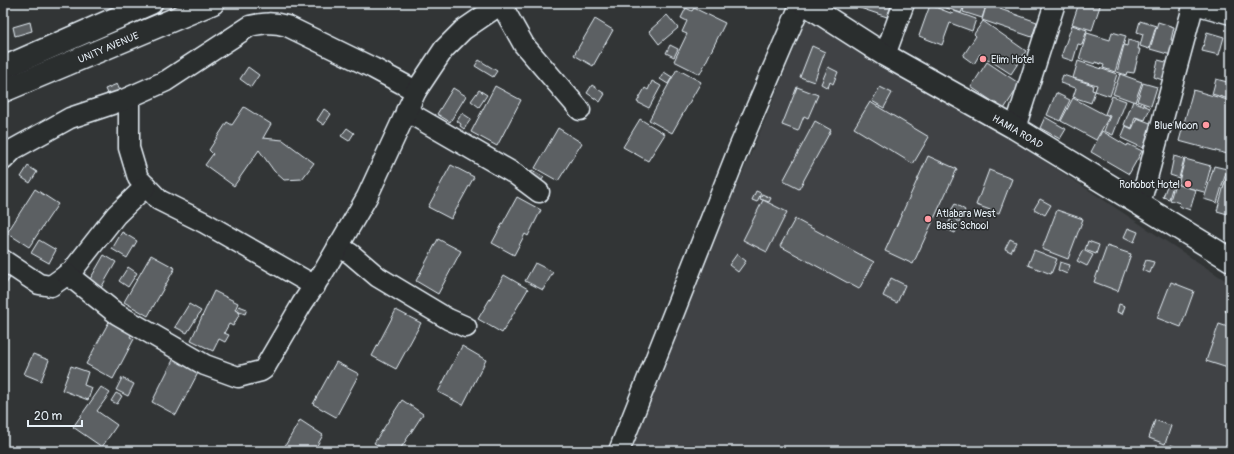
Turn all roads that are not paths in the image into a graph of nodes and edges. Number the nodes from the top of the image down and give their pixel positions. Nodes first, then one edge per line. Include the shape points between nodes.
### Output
1 (151, 3) edge
2 (214, 3) edge
3 (803, 3) edge
4 (904, 3) edge
5 (1055, 3) edge
6 (1193, 3) edge
7 (1231, 14) edge
8 (885, 56) junction
9 (3, 68) edge
10 (3, 91) edge
11 (416, 91) junction
12 (129, 98) junction
13 (580, 110) dead end
14 (406, 111) junction
15 (1015, 128) junction
16 (3, 160) edge
17 (146, 186) junction
18 (539, 192) dead end
19 (1140, 204) junction
20 (338, 246) junction
21 (3, 260) edge
22 (1231, 260) edge
23 (67, 274) junction
24 (316, 286) junction
25 (466, 327) dead end
26 (619, 451) edge

1 - 9 main road
2 - 10 main road, UNITY AVENUE
3 - 8 main road, HAMIA ROAD
3 - 26 street via 739,148
4 - 8 street
5 - 15 street
6 - 7 street
6 - 19 street
8 - 15 main road, HAMIA ROAD
11 - 12 street via 286,26 265,22 250,26 166,82
11 - 13 street via 444,49 463,30 501,4 524,45
11 - 14 street
12 - 16 street via 70,118 14,150
12 - 17 street via 129,148 138,178
14 - 18 street via 515,174
14 - 20 street via 367,197
15 - 19 main road, HAMIA ROAD
17 - 23 street via 116,215
17 - 24 street via 159,200
19 - 22 main road, HAMIA ROAD
20 - 24 street
20 - 25 street via 378,277
21 - 23 street via 39,284 51,286
23 - 24 street via 117,314 206,365 238,377 264,369 302,304

